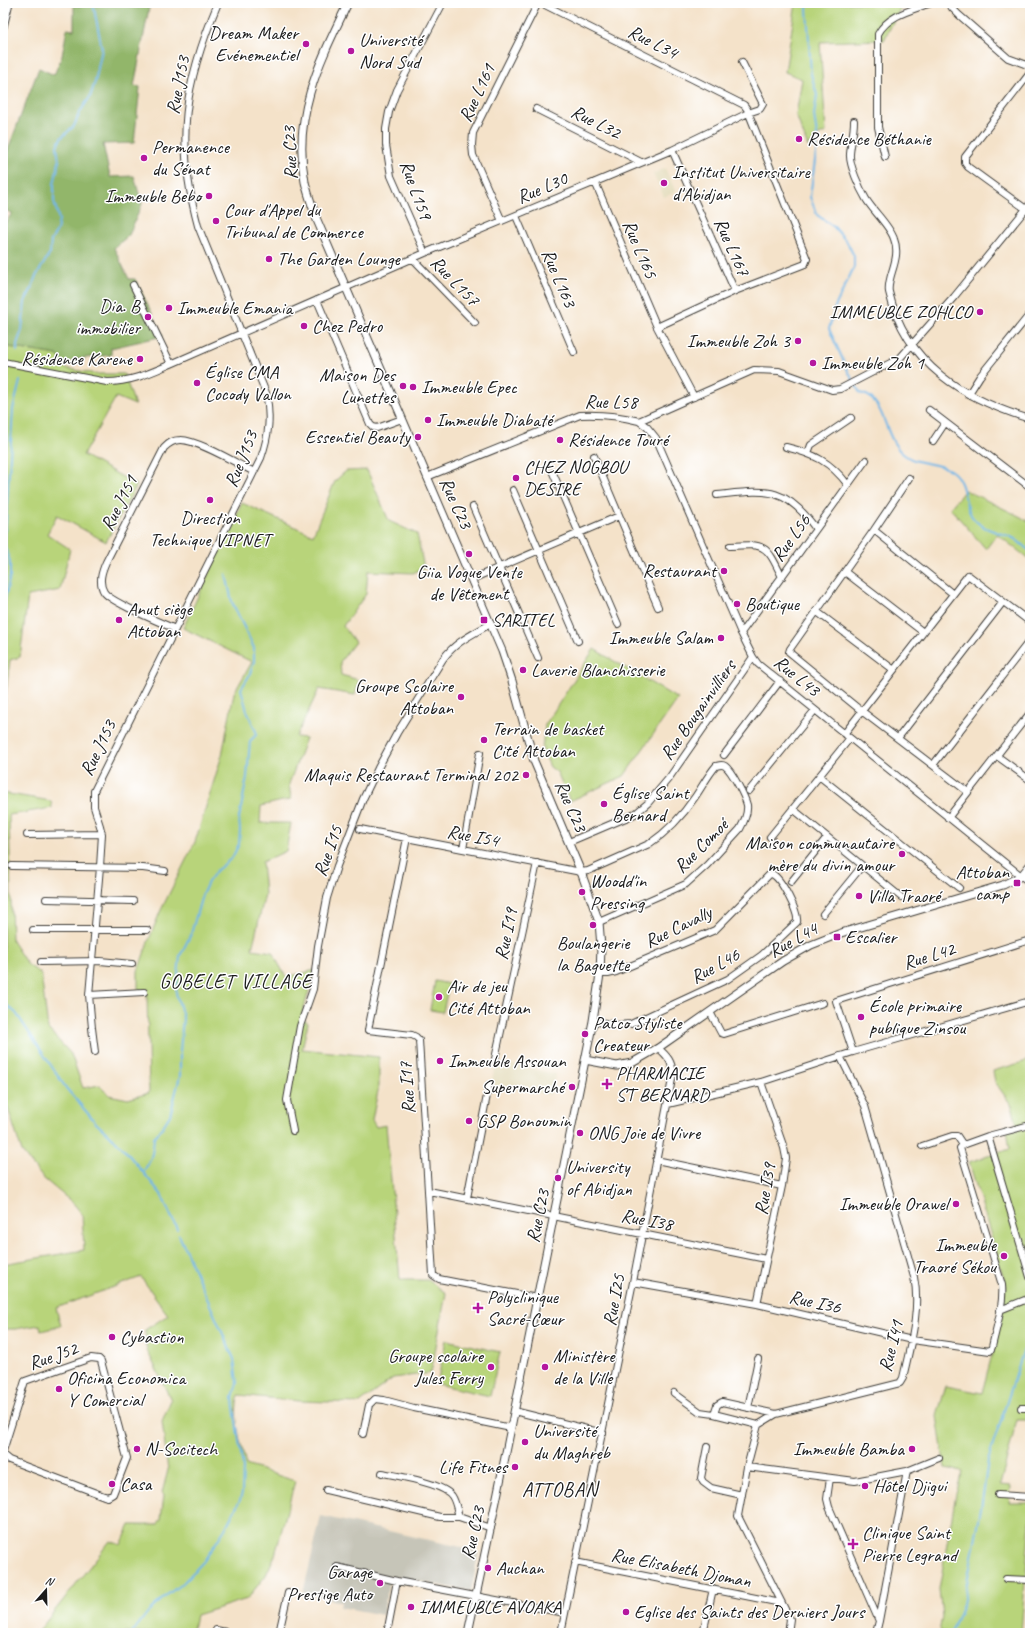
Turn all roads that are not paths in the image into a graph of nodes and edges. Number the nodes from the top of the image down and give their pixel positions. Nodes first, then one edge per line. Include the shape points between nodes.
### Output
1 (218, 3) edge
2 (348, 3) edge
3 (443, 3) edge
4 (539, 3) edge
5 (931, 3) edge
6 (949, 3) edge
7 (8, 4) edge
8 (3, 27) edge
9 (742, 62) dead end
10 (1030, 66) edge
11 (1030, 73) edge
12 (536, 109) dead end
13 (748, 113) junction
14 (854, 121) dead end
15 (672, 150) junction
16 (885, 157) dead end
17 (641, 162) junction
18 (595, 182) junction
19 (1029, 208) edge
20 (516, 216) junction
21 (502, 221) junction
22 (425, 254) junction
23 (413, 259) junction
24 (133, 285) dead end
25 (346, 287) junction
26 (735, 292) junction
27 (317, 300) junction
28 (1030, 314) edge
29 (475, 323) dead end
30 (657, 327) junction
31 (241, 334) junction
32 (912, 346) junction
33 (574, 352) dead end
34 (3, 362) edge
35 (171, 364) junction
36 (968, 395) junction
37 (694, 397) junction
38 (929, 410) dead end
39 (851, 418) dead end
40 (1030, 419) edge
41 (402, 420) junction
42 (639, 420) junction
43 (945, 423) junction
44 (933, 441) dead end
45 (786, 447) dead end
46 (808, 453) junction
47 (594, 456) dead end
48 (866, 460) dead end
49 (254, 472) junction
50 (553, 473) dead end
51 (428, 476) junction
52 (909, 478) dead end
53 (848, 485) junction
54 (1030, 487) edge
55 (513, 490) dead end
56 (717, 496) dead end
57 (473, 507) dead end
58 (620, 516) junction
59 (816, 529) junction
60 (874, 530) junction
61 (579, 533) junction
62 (730, 546) dead end
63 (539, 550) junction
64 (499, 566) junction
65 (845, 572) junction
66 (782, 577) junction
67 (472, 579) junction
68 (953, 594) junction
69 (1003, 602) junction
70 (658, 607) dead end
71 (816, 610) junction
72 (1030, 622) edge
73 (490, 624) junction
74 (618, 624) dead end
75 (175, 629) junction
76 (923, 632) junction
77 (741, 633) junction
78 (1030, 640) edge
79 (578, 641) dead end
80 (753, 657) junction
81 (538, 658) dead end
82 (894, 670) junction
83 (780, 681) junction
84 (815, 710) junction
85 (862, 711) junction
86 (1030, 713) edge
87 (844, 734) junction
88 (850, 738) junction
89 (898, 738) junction
90 (480, 752) dead end
91 (724, 755) dead end
92 (997, 756) junction
93 (933, 765) junction
94 (819, 776) junction
95 (1030, 780) edge
96 (749, 791) dead end
97 (968, 792) junction
98 (792, 810) junction
99 (948, 818) junction
100 (360, 829) dead end
101 (102, 834) junction
102 (27, 835) dead end
103 (770, 837) dead end
104 (827, 837) junction
105 (407, 838) junction
106 (569, 842) junction
107 (463, 849) junction
108 (537, 863) junction
109 (1030, 865) edge
110 (12, 866) dead end
111 (862, 866) junction
112 (100, 868) junction
113 (165, 871) dead end
114 (581, 872) junction
115 (1021, 876) junction
116 (791, 882) dead end
117 (1030, 883) edge
118 (959, 888) dead end
119 (788, 894) joint
120 (901, 897) dead end
121 (46, 899) dead end
122 (97, 901) junction
123 (133, 901) dead end
124 (823, 914) dead end
125 (598, 922) junction
126 (33, 930) dead end
127 (147, 930) dead end
128 (94, 931) junction
129 (1030, 940) edge
130 (92, 961) junction
131 (41, 962) dead end
132 (132, 964) dead end
133 (600, 974) junction
134 (144, 992) dead end
135 (89, 995) junction
136 (1030, 1001) edge
137 (823, 1003) dead end
138 (710, 1012) junction
139 (593, 1021) junction
140 (658, 1048) junction
141 (95, 1052) dead end
142 (853, 1052) junction
143 (840, 1056) junction
144 (495, 1059) dead end
145 (585, 1060) junction
146 (761, 1082) junction
147 (489, 1086) dead end
148 (668, 1104) junction
149 (1030, 1125) edge
150 (293, 1131) dead end
151 (988, 1136) junction
152 (963, 1145) junction
153 (922, 1146) dead end
154 (656, 1160) junction
155 (782, 1186) junction
156 (429, 1191) junction
157 (467, 1198) junction
158 (554, 1217) junction
159 (643, 1235) junction
160 (766, 1259) junction
161 (1030, 1277) edge
162 (633, 1282) junction
163 (537, 1298) junction
164 (1030, 1298) edge
165 (757, 1304) junction
166 (1000, 1310) junction
167 (912, 1340) junction
168 (758, 1359) dead end
169 (674, 1393) dead end
170 (748, 1408) junction
171 (1021, 1408) dead end
172 (1030, 1408) edge
173 (514, 1411) junction
174 (714, 1414) junction
175 (776, 1414) junction
176 (758, 1425) junction
177 (511, 1428) junction
178 (5, 1433) edge
179 (603, 1433) junction
180 (363, 1434) dead end
181 (707, 1447) dead end
182 (3, 1451) edge
183 (3, 1455) edge
184 (939, 1458) dead end
185 (747, 1467) junction
186 (907, 1471) junction
187 (382, 1473) dead end
188 (830, 1478) junction
189 (326, 1490) dead end
190 (742, 1495) junction
191 (998, 1495) dead end
192 (1030, 1497) edge
193 (459, 1517) junction
194 (491, 1528) junction
195 (575, 1562) junction
196 (337, 1567) dead end
197 (1006, 1579) dead end
198 (1030, 1580) edge
199 (397, 1581) junction
200 (713, 1589) junction
201 (288, 1593) dead end
202 (476, 1596) junction
203 (781, 1603) junction
204 (565, 1613) junction
205 (879, 1620) junction
206 (216, 1633) edge
207 (231, 1633) edge
208 (279, 1633) edge
209 (387, 1633) edge
210 (468, 1633) edge
211 (560, 1633) edge
212 (703, 1633) edge
213 (788, 1633) edge
214 (876, 1633) edge

1 - 31 street, Rue J153 via 192,79 186,111 186,170 190,199 198,226
2 - 25 street, Rue C23 via 312,81 302,147 305,182 317,220
3 - 22 street, Rue L159 via 397,90 386,130 391,176
4 - 13 street, Rue L34 via 740,102
4 - 21 street, Rue L161 via 473,133 473,155
5 - 16 street via 892,18 882,25 878,34 878,127
6 - 10 street via 1008,58
7 - 8 street
9 - 13 street, Rue L30 via 763,104 760,109
11 - 19 street via 965,156 968,167
12 - 17 street, Rue L32
13 - 15 street, Rue L30
13 - 26 street via 807,259 805,264
14 - 32 street via 851,162 865,199 894,238 897,258 888,290 898,319
15 - 17 street, Rue L30
15 - 26 street, Rue L167
17 - 18 street, Rue L30
18 - 20 street, Rue L30
18 - 30 street, Rue L165
19 - 32 street
20 - 21 street, Rue L30
20 - 33 street, Rue L163
21 - 22 street, Rue L30
22 - 23 street, Rue L30
23 - 25 street, Rue L30
23 - 29 street, Rue L157
24 - 35 street
25 - 27 street, Rue L30
25 - 41 street, Rue C23
26 - 30 street
27 - 31 street, Rue L30
27 - 41 street via 370,424 377,428
28 - 36 street via 980,376
30 - 37 street, Rue L165
31 - 35 street, Rue L30
31 - 49 street, Rue J153 via 266,393 270,416 266,444
32 - 36 street via 937,373
32 - 37 street, Rue L58 via 900,358 840,389 832,390 779,372 754,370
34 - 35 street, Rue L30 via 107,382 134,379
36 - 40 street via 1001,410
37 - 42 street, Rue L58
38 - 43 street
39 - 46 street via 813,444
41 - 51 street, Rue C23
42 - 51 street, Rue L58 via 595,414 580,415
42 - 77 street, Rue L43 via 656,438
43 - 44 street
43 - 54 street
45 - 46 street
46 - 53 street via 831,466
47 - 58 street
48 - 53 street, Rue L56
49 - 75 street, Rue J153
49 - 75 street, Rue J151 via 188,440 168,444 106,562 101,581 105,593
50 - 61 street
51 - 67 street, Rue C23
52 - 60 street
53 - 59 street, Rue L56
55 - 63 street
56 - 59 street via 756,491 770,492 795,504
57 - 64 street
58 - 61 street
58 - 70 street
59 - 66 street, Rue L56
60 - 65 street
60 - 68 street
61 - 63 street
61 - 74 street
62 - 66 street via 758,545 764,548 773,558
63 - 64 street
63 - 79 street
64 - 67 street
64 - 81 street
65 - 71 street
65 - 76 street
66 - 77 street, Rue L56
67 - 73 street, Rue C23
68 - 69 street via 968,575
68 - 76 street
69 - 72 street
69 - 89 street
71 - 82 street
71 - 85 street via 789,652
73 - 106 street, Rue C23 via 512,681 534,761
73 - 150 street, Rue I15 via 448,651 397,733 363,799 327,898 313,988 300,1026 287,1100
75 - 101 street, Rue J153 via 94,791 94,807
76 - 82 street
77 - 80 street, Rue L43
78 - 93 street
80 - 83 street, Rue L43
80 - 106 street, Rue Bougainvilliers via 669,778 644,807 635,814
82 - 85 street
83 - 84 street, Rue L43
83 - 91 street
84 - 87 street, Rue L43
84 - 96 street
85 - 87 street
85 - 89 street
86 - 92 street
87 - 88 street, Rue L43
88 - 94 street
88 - 99 street, Rue L43
89 - 93 street
90 - 107 street
92 - 95 street
92 - 97 street
93 - 97 street
94 - 98 street
94 - 118 street
97 - 99 street
98 - 103 street
98 - 104 street
99 - 115 street, Rue L43
100 - 105 street, Rue I54
101 - 102 street
101 - 112 street
104 - 111 street
104 - 116 street
105 - 107 street, Rue I54
105 - 156 street, Rue I17 via 368,1030 412,1036 419,1040
106 - 114 street, Rue C23
107 - 108 street, Rue I54
108 - 114 street, Rue I54
108 - 144 street, Rue I19
109 - 115 street, Rue L44
110 - 112 street
111 - 120 street
111 - 124 street
112 - 113 street
112 - 122 street
114 - 125 street, Rue C23
114 - 125 street, Rue Comoé via 656,840 676,821 720,764 727,768 745,799 747,806 744,822 694,878 679,888
115 - 117 street, Rue L43
115 - 138 street, Rue L44 via 1003,885 841,933 811,945 783,961
119 - 133 street, Rue Cavally via 776,875 769,875 715,930 616,972
119 - 139 street, Rue L46 via 798,917 797,922 762,955 728,979 631,1024 617,1025
121 - 122 street
122 - 123 street
122 - 128 street
125 - 133 street, Rue C23 via 601,947
126 - 128 street
127 - 128 street
128 - 130 street
129 - 142 street, Rue L42 via 836,1001
130 - 131 street
130 - 132 street
130 - 135 street
133 - 139 street, Rue C23
134 - 135 street
135 - 141 street
136 - 142 street
137 - 138 street via 724,1034
138 - 140 street, Rue L44
139 - 145 street, Rue C23
140 - 145 street, Rue L44 via 632,1063 617,1066
140 - 148 street, Rue I25 via 668,1056 672,1064
142 - 143 street
143 - 146 street
143 - 167 street, Rue I41 via 865,1106 916,1288
145 - 158 street, Rue C23
146 - 148 street
146 - 155 street, Rue I39 via 784,1148 786,1158
147 - 157 street
148 - 154 street, Rue I25
149 - 151 street
151 - 152 street
151 - 161 street
152 - 153 street via 957,1136 952,1136
152 - 166 street via 960,1152 1002,1285
154 - 155 street
154 - 159 street, Rue I25
155 - 160 street, Rue I39
156 - 157 street, Rue I38
156 - 163 street, Rue I17 via 435,1277
157 - 158 street, Rue I38
158 - 159 street, Rue I38
158 - 163 street, Rue C23
159 - 160 street, Rue I38
159 - 162 street, Rue I25
160 - 165 street, Rue I39
162 - 165 street, Rue I36
162 - 179 street, Rue I25
163 - 173 street, Rue C23
164 - 166 street
165 - 167 street, Rue I36
166 - 167 street, Rue I36 via 990,1351
167 - 175 street, Rue I41 via 900,1383
168 - 170 street
169 - 174 street via 700,1412
170 - 174 street via 722,1402 717,1405
170 - 175 street
171 - 172 street
173 - 177 street, Rue C23
173 - 179 street
174 - 176 street
175 - 176 street, Rue I41
176 - 185 street
177 - 180 street via 378,1399 369,1405
177 - 194 street, Rue C23
178 - 182 street, Rue J52
178 - 183 street, Rue J52 via 26,1379 91,1358 99,1359 102,1362 127,1461 113,1494 108,1497 9,1460
179 - 195 street, Rue I25
181 - 190 street via 702,1482 711,1488
184 - 186 street
185 - 188 street
185 - 190 street
186 - 188 street via 855,1481
186 - 205 street
187 - 193 street via 423,1482 447,1491 455,1501
188 - 205 street via 827,1499 829,1507
189 - 193 street via 440,1516
190 - 203 street via 738,1516
191 - 192 street
193 - 194 street
194 - 202 street, Rue C23
195 - 200 street, Rue Elisabeth Djoman
195 - 204 street, Rue I25
196 - 199 street
197 - 198 street
199 - 202 street
199 - 209 street
200 - 203 street, Rue Elisabeth Djoman
200 - 212 street
201 - 208 street
202 - 204 street
202 - 210 street, Rue C23
203 - 213 street via 790,1619
204 - 211 street, Rue I25
205 - 214 street
206 - 207 street via 216,1630

